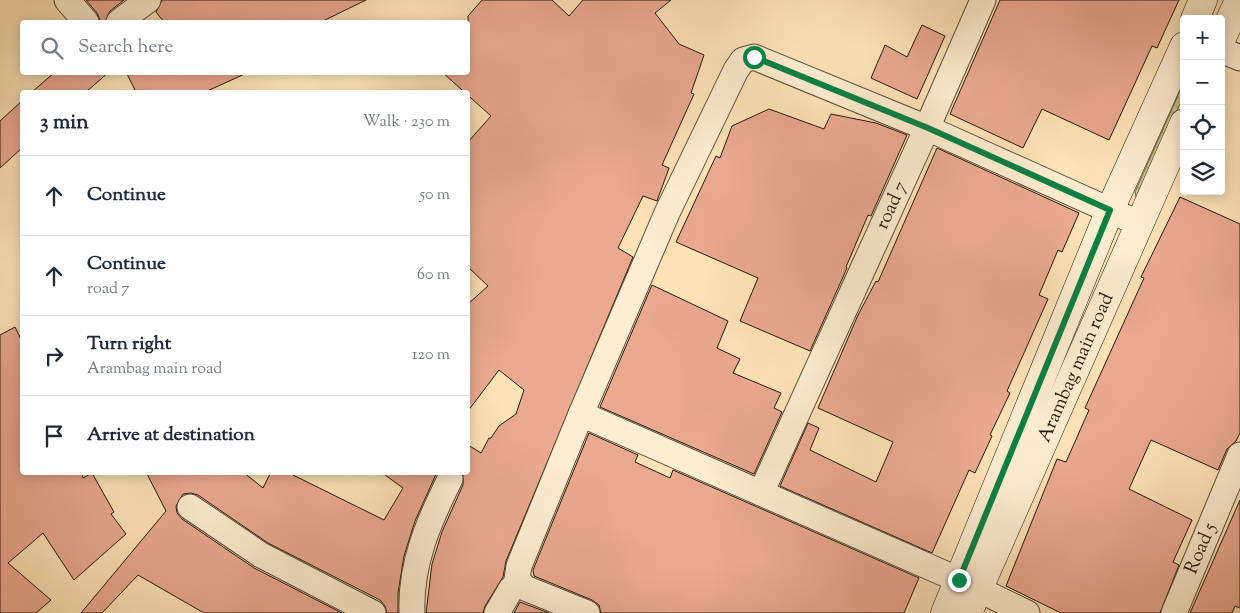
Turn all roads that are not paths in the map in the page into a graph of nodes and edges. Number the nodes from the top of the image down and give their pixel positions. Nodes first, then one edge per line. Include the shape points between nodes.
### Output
1 (67, 0) edge
2 (148, 0) edge
3 (983, 0) edge
4 (1203, 0) edge
5 (1239, 0) edge
6 (1197, 15) edge
7 (84, 20) edge
8 (121, 20) edge
9 (1225, 31) edge
10 (1225, 52) edge
11 (1180, 55) edge
12 (1240, 58) edge
13 (928, 128) junction
14 (1180, 132) edge
15 (1110, 210) junction
16 (1138, 223) junction
17 (581, 414) junction
18 (1240, 455) edge
19 (450, 479) dead end
20 (761, 493) junction
21 (1232, 498) edge
22 (190, 507) dead end
23 (520, 583) junction
24 (968, 594) edge
25 (373, 613) edge
26 (412, 613) edge
27 (497, 613) edge
28 (588, 613) edge
29 (945, 613) edge
30 (1027, 613) edge
31 (1174, 613) edge

1 - 7 street
2 - 8 street
3 - 13 street, road 7
4 - 6 street
5 - 9 street
10 - 12 street
11 - 15 street, Arambag main road
13 - 15 street
13 - 17 street via 754,57 743,60 667,213
13 - 20 street, road 7
14 - 16 street, Arambag main road
15 - 16 street
15 - 24 street, Arambag main road
16 - 24 street, Arambag main road
17 - 20 street
17 - 23 street via 519,566 517,579
18 - 21 street, Road 5
19 - 26 street via 421,542
20 - 24 street
21 - 31 street, Road 5
22 - 25 street via 262,555
23 - 27 street via 511,590
23 - 28 street via 525,588
24 - 29 street, Arambag main road
24 - 30 street

